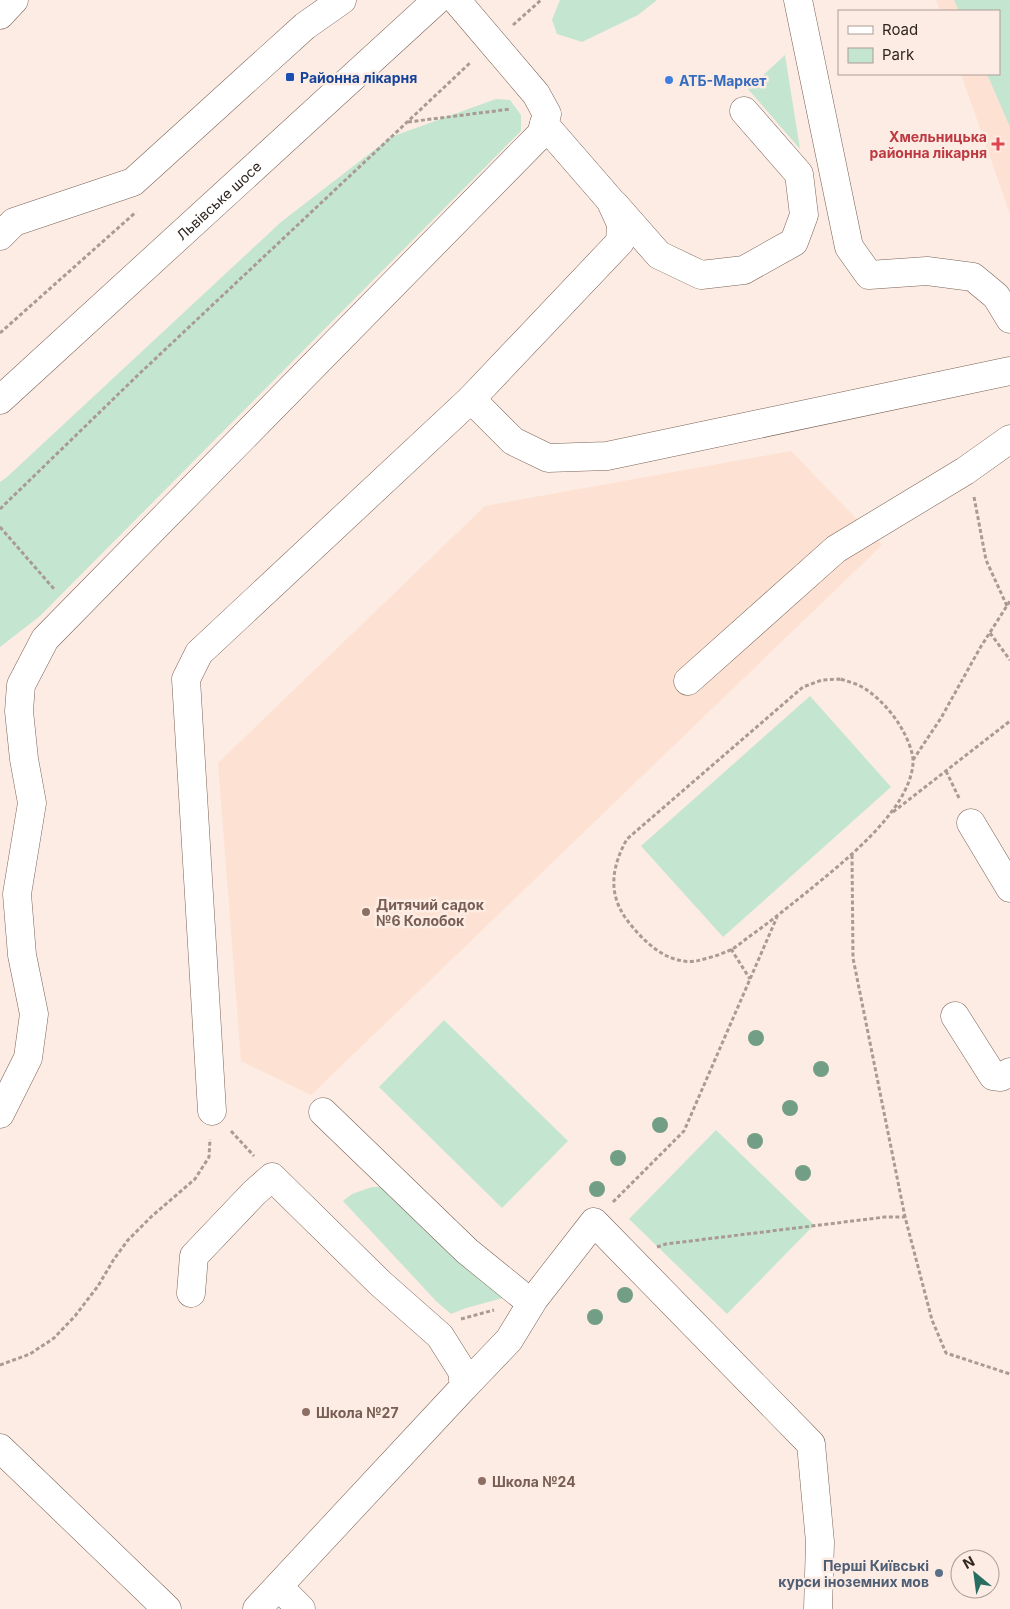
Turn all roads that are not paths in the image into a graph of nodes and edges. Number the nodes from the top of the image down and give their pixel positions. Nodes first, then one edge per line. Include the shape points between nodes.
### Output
1 (14, 0) edge
2 (342, 0) edge
3 (437, 0) edge
4 (456, 0) edge
5 (798, 0) edge
6 (0, 15) edge
7 (744, 111) dead end
8 (544, 115) junction
9 (610, 200) junction
10 (0, 236) edge
11 (1010, 318) edge
12 (1010, 371) edge
13 (472, 399) junction
14 (0, 400) edge
15 (1010, 439) edge
16 (688, 681) dead end
17 (971, 823) dead end
18 (1010, 888) edge
19 (955, 1016) dead end
20 (1010, 1072) edge
21 (212, 1110) road end
22 (323, 1112) dead end
23 (0, 1114) edge
24 (191, 1293) dead end
25 (531, 1303) junction
26 (464, 1387) junction
27 (0, 1448) edge
28 (279, 1587) junction
29 (167, 1609) edge
30 (257, 1609) edge
31 (301, 1609) edge
32 (818, 1609) edge

1 - 6 main road
2 - 10 main road via 305,26 133,182 14,222
3 - 14 main road, Львівське шосе
4 - 8 main road via 536,94
5 - 11 main road via 848,247 869,275 927,271 973,278 996,296
7 - 9 main road via 799,174 804,215 794,242 744,270 701,275 659,255
8 - 9 main road
8 - 23 main road via 541,134 45,640 21,685 19,712 32,803 17,894 22,955 34,1014 28,1058
9 - 13 main road via 621,224 620,242
12 - 13 main road via 607,456 548,458 513,440
13 - 21 main road via 199,653 186,679
15 - 16 main road via 965,471 836,549
17 - 18 main road
19 - 20 main road via 993,1076 1001,1077
22 - 25 main road via 467,1251
24 - 26 main road via 194,1256 272,1177 380,1283 440,1336 462,1371
25 - 26 main road via 508,1340
25 - 32 main road via 594,1222 811,1444 820,1542
26 - 28 main road
27 - 29 main road
28 - 30 main road
28 - 31 main road

